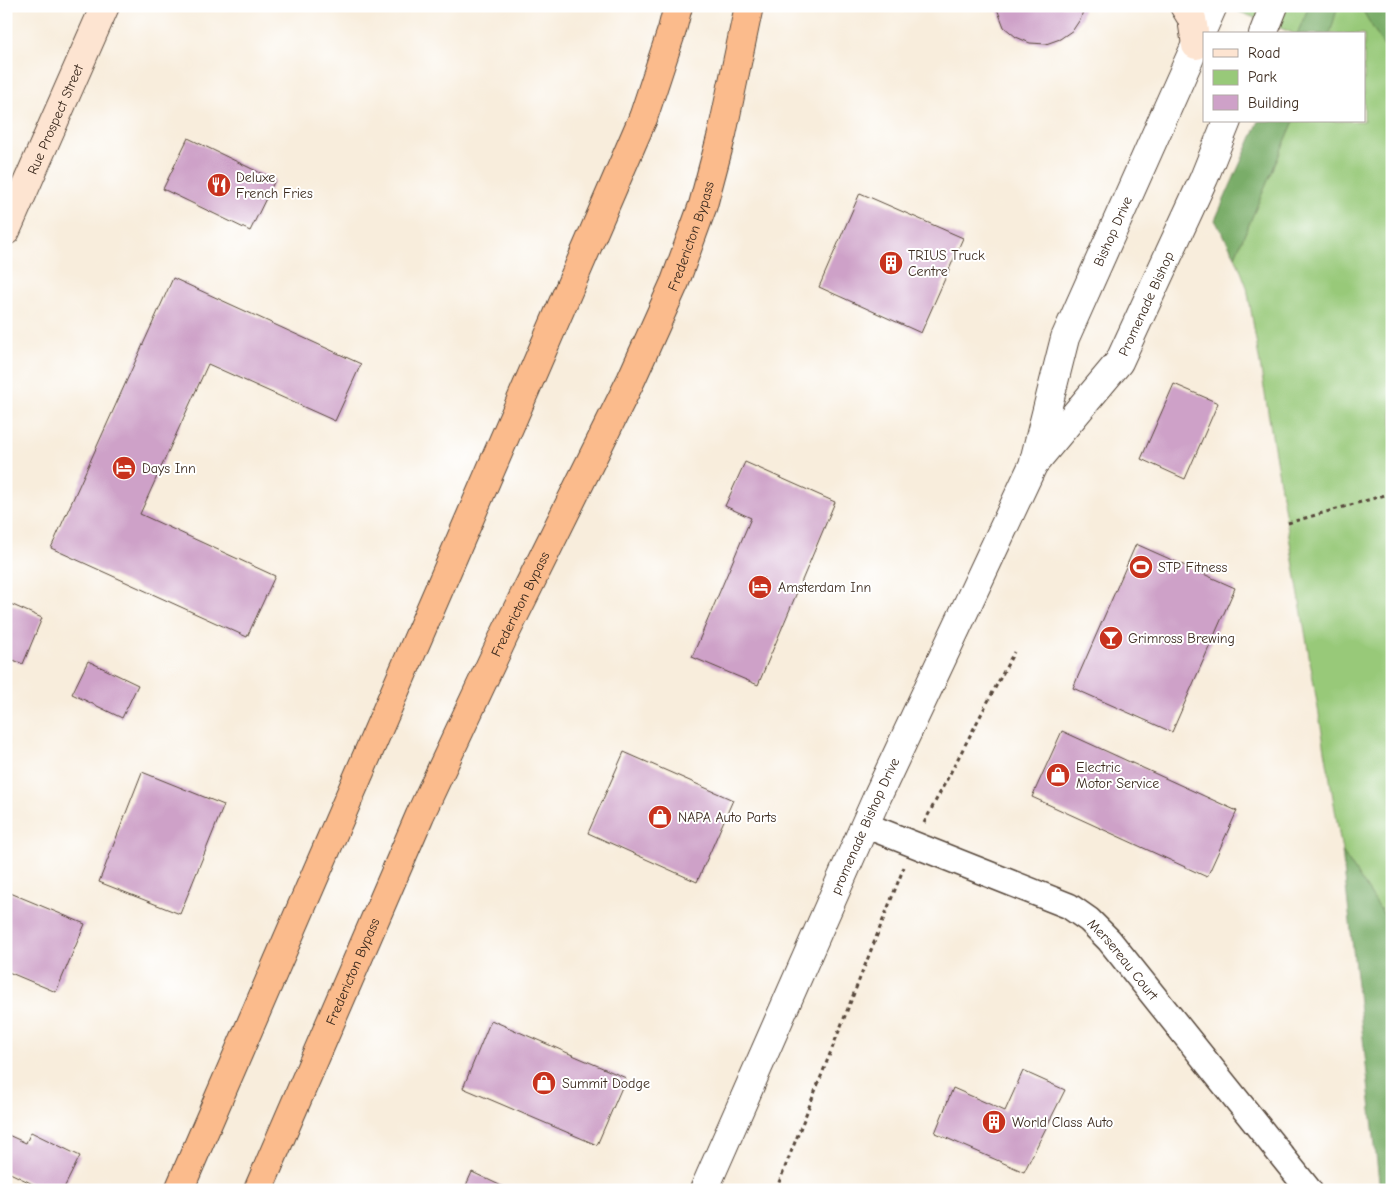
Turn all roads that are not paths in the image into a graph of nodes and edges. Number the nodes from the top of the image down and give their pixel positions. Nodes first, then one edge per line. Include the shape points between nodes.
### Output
1 (106, 6) edge
2 (678, 6) edge
3 (749, 6) edge
4 (1184, 6) edge
5 (1213, 6) edge
6 (1274, 6) edge
7 (1263, 32) edge
8 (1196, 45) junction
9 (1227, 122) edge
10 (6, 231) edge
11 (1033, 465) junction
12 (865, 825) junction
13 (178, 1190) edge
14 (258, 1190) edge
15 (704, 1190) edge
16 (1310, 1190) edge

1 - 10 main road, Rue Prospect Street
2 - 13 highway via 643,118
3 - 14 highway, Fredericton Bypass via 718,152 703,206 675,282 424,806
4 - 8 main road via 1192,19
5 - 8 street, Bishop Drive
6 - 7 street
8 - 11 street, Bishop Drive via 1066,338
9 - 11 street, Promenade Bishop via 1119,362
11 - 12 street, promenade Bishop Drive
12 - 15 street, promenade Bishop Drive
12 - 16 street, Mersereau Court via 1068,906 1089,920 1109,940

